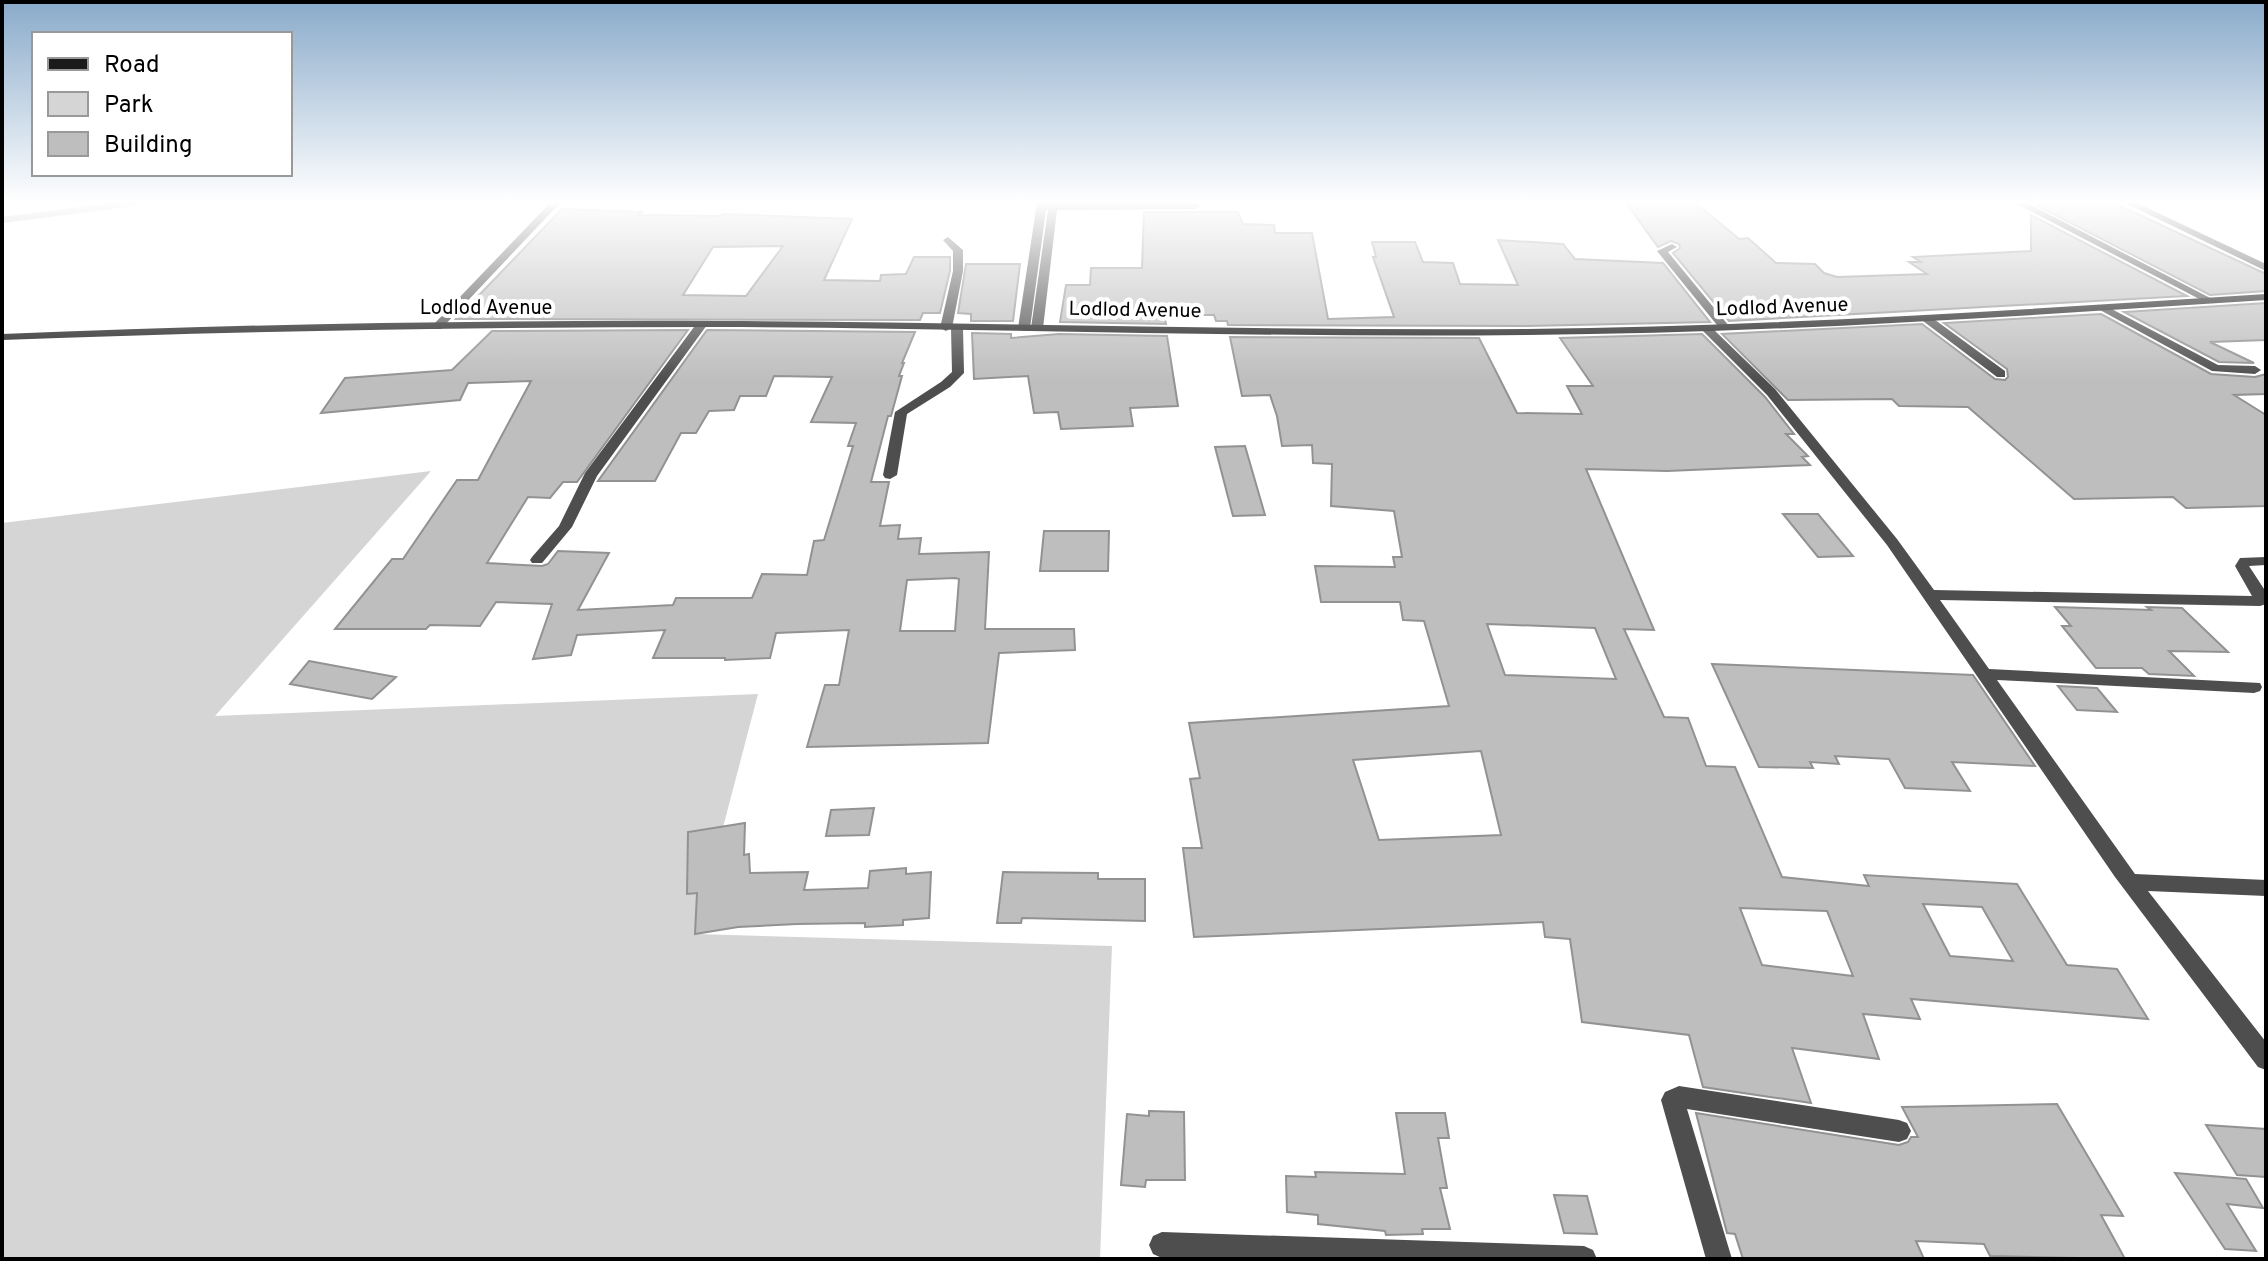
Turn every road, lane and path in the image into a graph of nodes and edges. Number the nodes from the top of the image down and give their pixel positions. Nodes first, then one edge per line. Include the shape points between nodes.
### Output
1 (499, 262) edge
2 (958, 262) edge
3 (1040, 262) edge
4 (1670, 262) edge
5 (2135, 262) edge
6 (1040, 267) junction
7 (2266, 297) edge
8 (2211, 301) junction
9 (2104, 308) junction
10 (1927, 319) junction
11 (701, 325) junction
12 (437, 327) junction
13 (952, 328) junction
14 (1024, 328) junction
15 (1037, 328) junction
16 (1716, 328) junction
17 (2, 337) edge
18 (2255, 370) dead end
19 (2001, 374) dead end
20 (890, 475) dead end
21 (537, 560) dead end
22 (2266, 561) edge
23 (1929, 595) junction
24 (1983, 674) junction
25 (2254, 687) dead end
26 (2130, 882) junction
27 (2266, 888) edge
28 (2266, 1060) edge
29 (1899, 1131) dead end
30 (1162, 1245) dead end
31 (1584, 1259) edge
32 (1719, 1259) edge

1 - 12 street
2 - 13 street
3 - 6 street
4 - 16 street
5 - 8 street
6 - 14 street
6 - 15 street
7 - 8 main road, Lodlod Avenue
8 - 9 main road, Lodlod Avenue
9 - 10 main road, Lodlod Avenue
9 - 18 street via 2216,368
10 - 16 main road, Lodlod Avenue
10 - 19 street
11 - 12 main road, Lodlod Avenue
11 - 13 main road, Lodlod Avenue
11 - 21 street via 590,476 565,527
12 - 17 main road, Lodlod Avenue
13 - 14 main road, Lodlod Avenue
13 - 20 street via 958,373 901,412
14 - 15 main road, Lodlod Avenue
15 - 16 main road, Lodlod Avenue
16 - 23 street via 1826,457
22 - 23 street via 2245,561 2242,566 2260,601
23 - 24 street
24 - 25 street
24 - 26 street
26 - 27 street
26 - 28 street
29 - 32 street via 1673,1100
30 - 31 street

